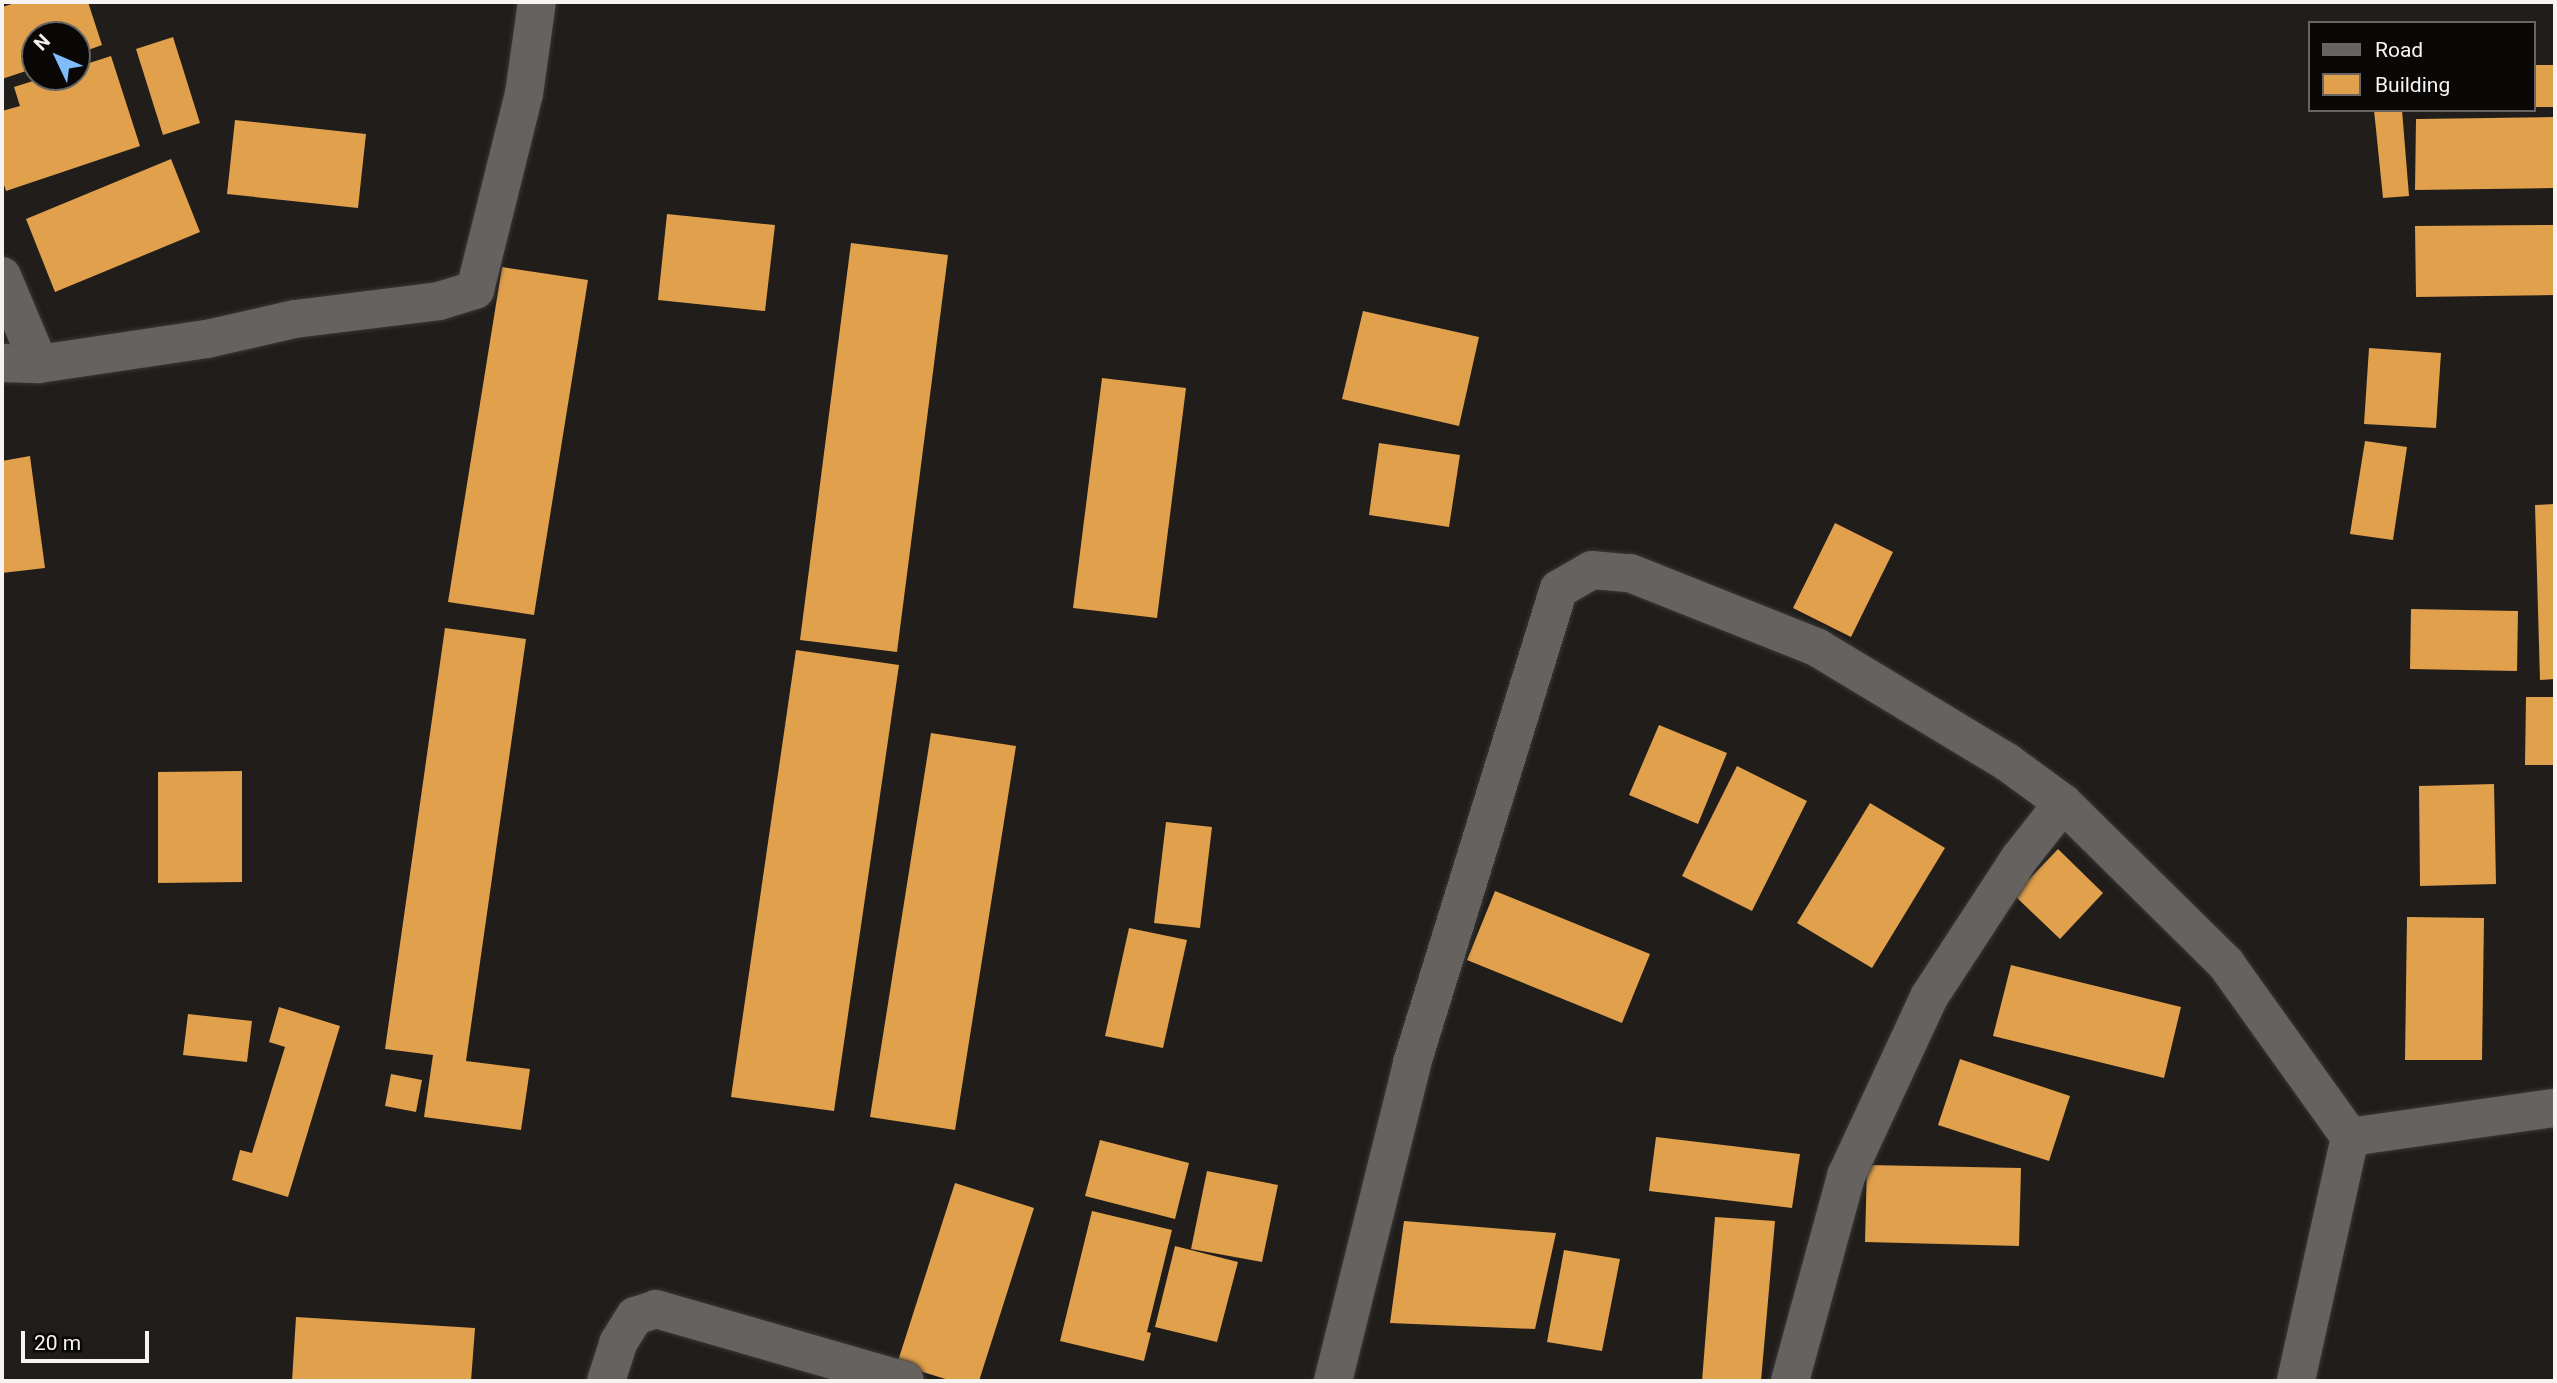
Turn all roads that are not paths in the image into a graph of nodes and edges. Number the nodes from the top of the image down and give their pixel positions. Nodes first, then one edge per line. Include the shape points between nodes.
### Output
1 (537, 2) edge
2 (2, 276) edge
3 (2, 363) edge
4 (39, 364) junction
5 (2063, 803) junction
6 (2555, 1108) edge
7 (2350, 1137) junction
8 (606, 1381) edge
9 (905, 1381) edge
10 (1333, 1381) edge
11 (1790, 1381) edge
12 (2296, 1381) edge

1 - 4 street via 524,94 475,290 439,301 295,318 207,339
2 - 4 street
3 - 4 street
5 - 7 street via 2226,964
5 - 10 street via 2007,762 1818,648 1630,573 1592,570 1559,589 1412,1063
5 - 11 street via 2019,859 1929,997 1846,1176
6 - 7 street
7 - 12 street
8 - 9 street via 618,1343 635,1316 656,1309

